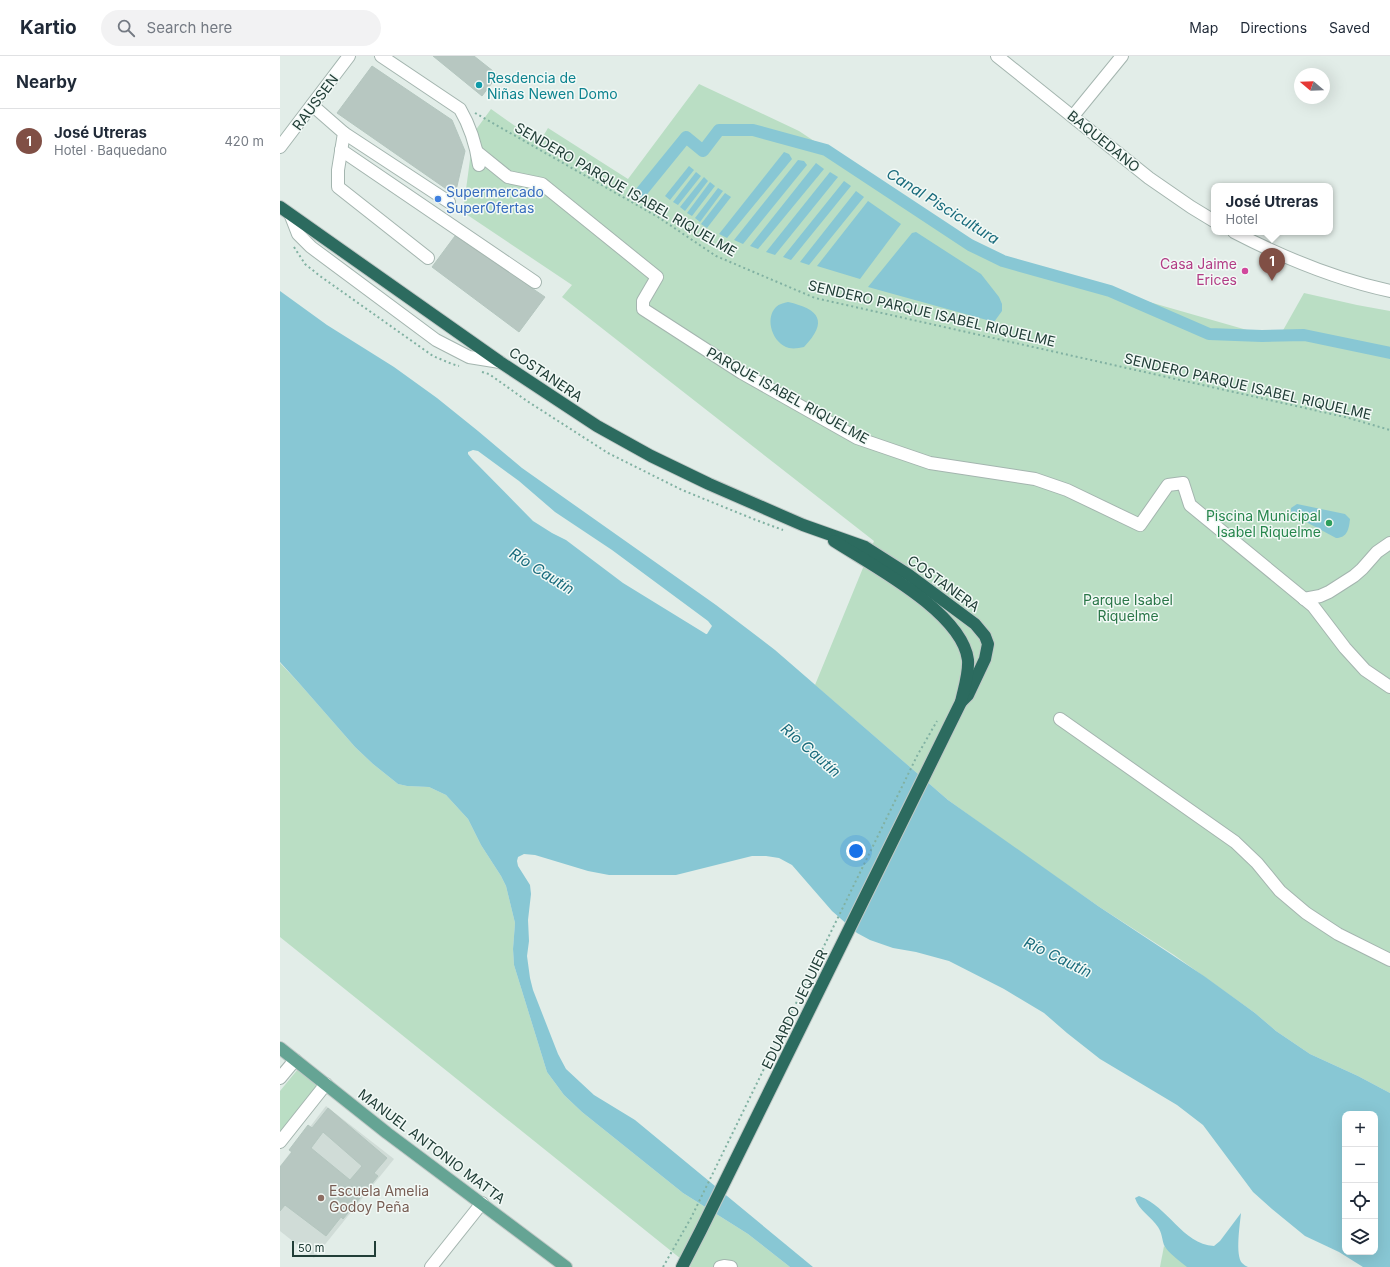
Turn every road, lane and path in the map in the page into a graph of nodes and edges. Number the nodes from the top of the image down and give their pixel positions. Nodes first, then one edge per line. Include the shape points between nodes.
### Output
1 (349, 56) edge
2 (381, 56) edge
3 (996, 56) edge
4 (1122, 56) edge
5 (312, 105) junction
6 (460, 109) junction
7 (1073, 116) junction
8 (344, 133) junction
9 (280, 147) edge
10 (341, 150) junction
11 (477, 152) junction
12 (479, 165) dead end
13 (449, 202) dead end
14 (280, 207) edge
15 (291, 216) junction
16 (1211, 219) edge
17 (1240, 235) edge
18 (428, 258) dead end
19 (535, 282) dead end
20 (1390, 291) edge
21 (500, 362) junction
22 (1390, 430) edge
23 (816, 530) junction
24 (1390, 543) edge
25 (1304, 599) junction
26 (1390, 687) edge
27 (961, 702) junction
28 (939, 719) dead end
29 (1060, 719) dead end
30 (931, 764) joint
31 (1390, 960) edge
32 (280, 1048) edge
33 (295, 1060) junction
34 (280, 1078) edge
35 (326, 1084) junction
36 (280, 1142) edge
37 (482, 1203) junction
38 (431, 1267) edge
39 (566, 1267) edge
40 (663, 1267) edge
41 (682, 1267) edge
42 (720, 1267) edge
43 (731, 1267) edge

1 - 5 street, RAUSSEN
2 - 6 street
3 - 7 street, BAQUEDANO
4 - 7 street
5 - 8 street
5 - 9 street, RAUSSEN
6 - 11 street via 468,122
6 - 22 path, SENDERO PARQUE ISABEL RIQUELME via 477,114 658,218 716,256 815,298 1338,416
7 - 16 street, BAQUEDANO via 1149,178
8 - 10 street
8 - 13 street
10 - 18 street via 338,187
10 - 19 street
11 - 12 street
11 - 25 street, PARQUE ISABEL RIQUELME via 508,178 542,184 657,277 643,301 643,309 742,373 857,438 930,463 1035,479 1067,490 1140,525 1168,485 1183,483 1190,505
14 - 15 highway, COSTANERA
15 - 21 highway, COSTANERA
15 - 21 street via 298,234 311,247 436,340 469,357
17 - 20 street via 1319,271
21 - 23 highway, COSTANERA via 597,426 650,456
23 - 27 highway, COSTANERA via 896,580 946,619 964,647 968,659
23 - 27 highway, COSTANERA via 865,547 909,575 975,624 988,644 985,659 968,694
24 - 25 street via 1377,552 1354,576 1329,592
25 - 26 street, PARQUE ISABEL RIQUELME via 1313,606 1365,670
27 - 30 highway, COSTANERA
28 - 40 path via 917,756 690,1218
29 - 31 street via 1235,842 1280,891 1306,913 1338,934
30 - 41 highway, EDUARDO JEQUIER
32 - 33 main road, MANUEL ANTONIO MATTA
33 - 34 street
33 - 35 main road, MANUEL ANTONIO MATTA
35 - 36 street
35 - 37 main road, MANUEL ANTONIO MATTA
37 - 38 street
37 - 39 main road, MANUEL ANTONIO MATTA
42 - 43 street

